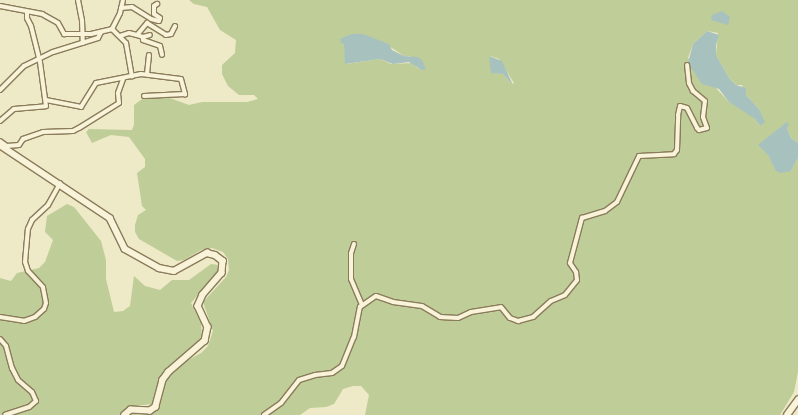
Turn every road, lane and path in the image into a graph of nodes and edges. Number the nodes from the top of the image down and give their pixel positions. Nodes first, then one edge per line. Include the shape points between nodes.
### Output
1 (78, 0) edge
2 (123, 0) edge
3 (157, 4) dead end
4 (0, 6) edge
5 (121, 8) junction
6 (27, 12) junction
7 (149, 21) junction
8 (175, 26) dead end
9 (112, 29) junction
10 (101, 32) junction
11 (82, 34) junction
12 (137, 35) junction
13 (150, 35) dead end
14 (120, 36) junction
15 (143, 37) junction
16 (83, 43) junction
17 (149, 54) dead end
18 (162, 55) dead end
19 (39, 58) junction
20 (687, 65) dead end
21 (147, 74) junction
22 (132, 76) junction
23 (123, 79) junction
24 (0, 90) edge
25 (144, 96) dead end
26 (46, 100) junction
27 (0, 121) edge
28 (0, 142) edge
29 (0, 145) edge
30 (60, 183) junction
31 (354, 244) dead end
32 (362, 305) junction
33 (0, 317) edge
34 (0, 339) edge
35 (798, 400) edge
36 (5, 415) edge
37 (125, 415) edge
38 (264, 415) edge
39 (787, 415) edge

1 - 11 street
2 - 5 street
3 - 7 street via 154,14 160,18 159,21
4 - 6 street
5 - 7 street via 132,7
5 - 9 street
6 - 11 street via 50,18 58,23 64,34
6 - 19 street
7 - 8 street via 166,35 171,34
7 - 12 street
9 - 10 street
9 - 14 street
10 - 11 street
10 - 16 street via 98,38
11 - 16 street
12 - 14 street
12 - 15 street
13 - 15 street
14 - 22 street via 126,43
15 - 18 street via 143,40 160,46
16 - 19 street
17 - 21 street
19 - 24 street via 24,66
19 - 26 street
20 - 32 street via 689,83 704,102 703,117 707,128 699,130 687,108 680,106 677,150 674,154 639,156 617,202 604,211 582,218 570,263 577,280 564,295 551,301 533,318 518,321 510,318 501,307 471,312 458,318 438,316 422,306 393,302 380,296
21 - 22 street
21 - 25 street via 181,79 185,94
22 - 23 street
23 - 26 street via 96,83 81,107
23 - 28 street via 118,93 119,103 79,128 43,132 24,139 19,145 7,146
26 - 27 street via 46,106 14,109
29 - 30 street
30 - 33 street via 48,205 32,220 28,229 25,262 28,271 43,287 44,309 24,321
30 - 37 street via 110,218 125,249 159,268 174,271 207,253 215,254 223,261 219,279 203,295 198,306 208,328 205,341 163,380 156,407 150,411 131,410
31 - 32 street via 351,279
32 - 38 street via 342,366 332,373 299,380 281,403
34 - 36 street via 6,346 18,380 32,392 36,401 29,407
35 - 39 street

